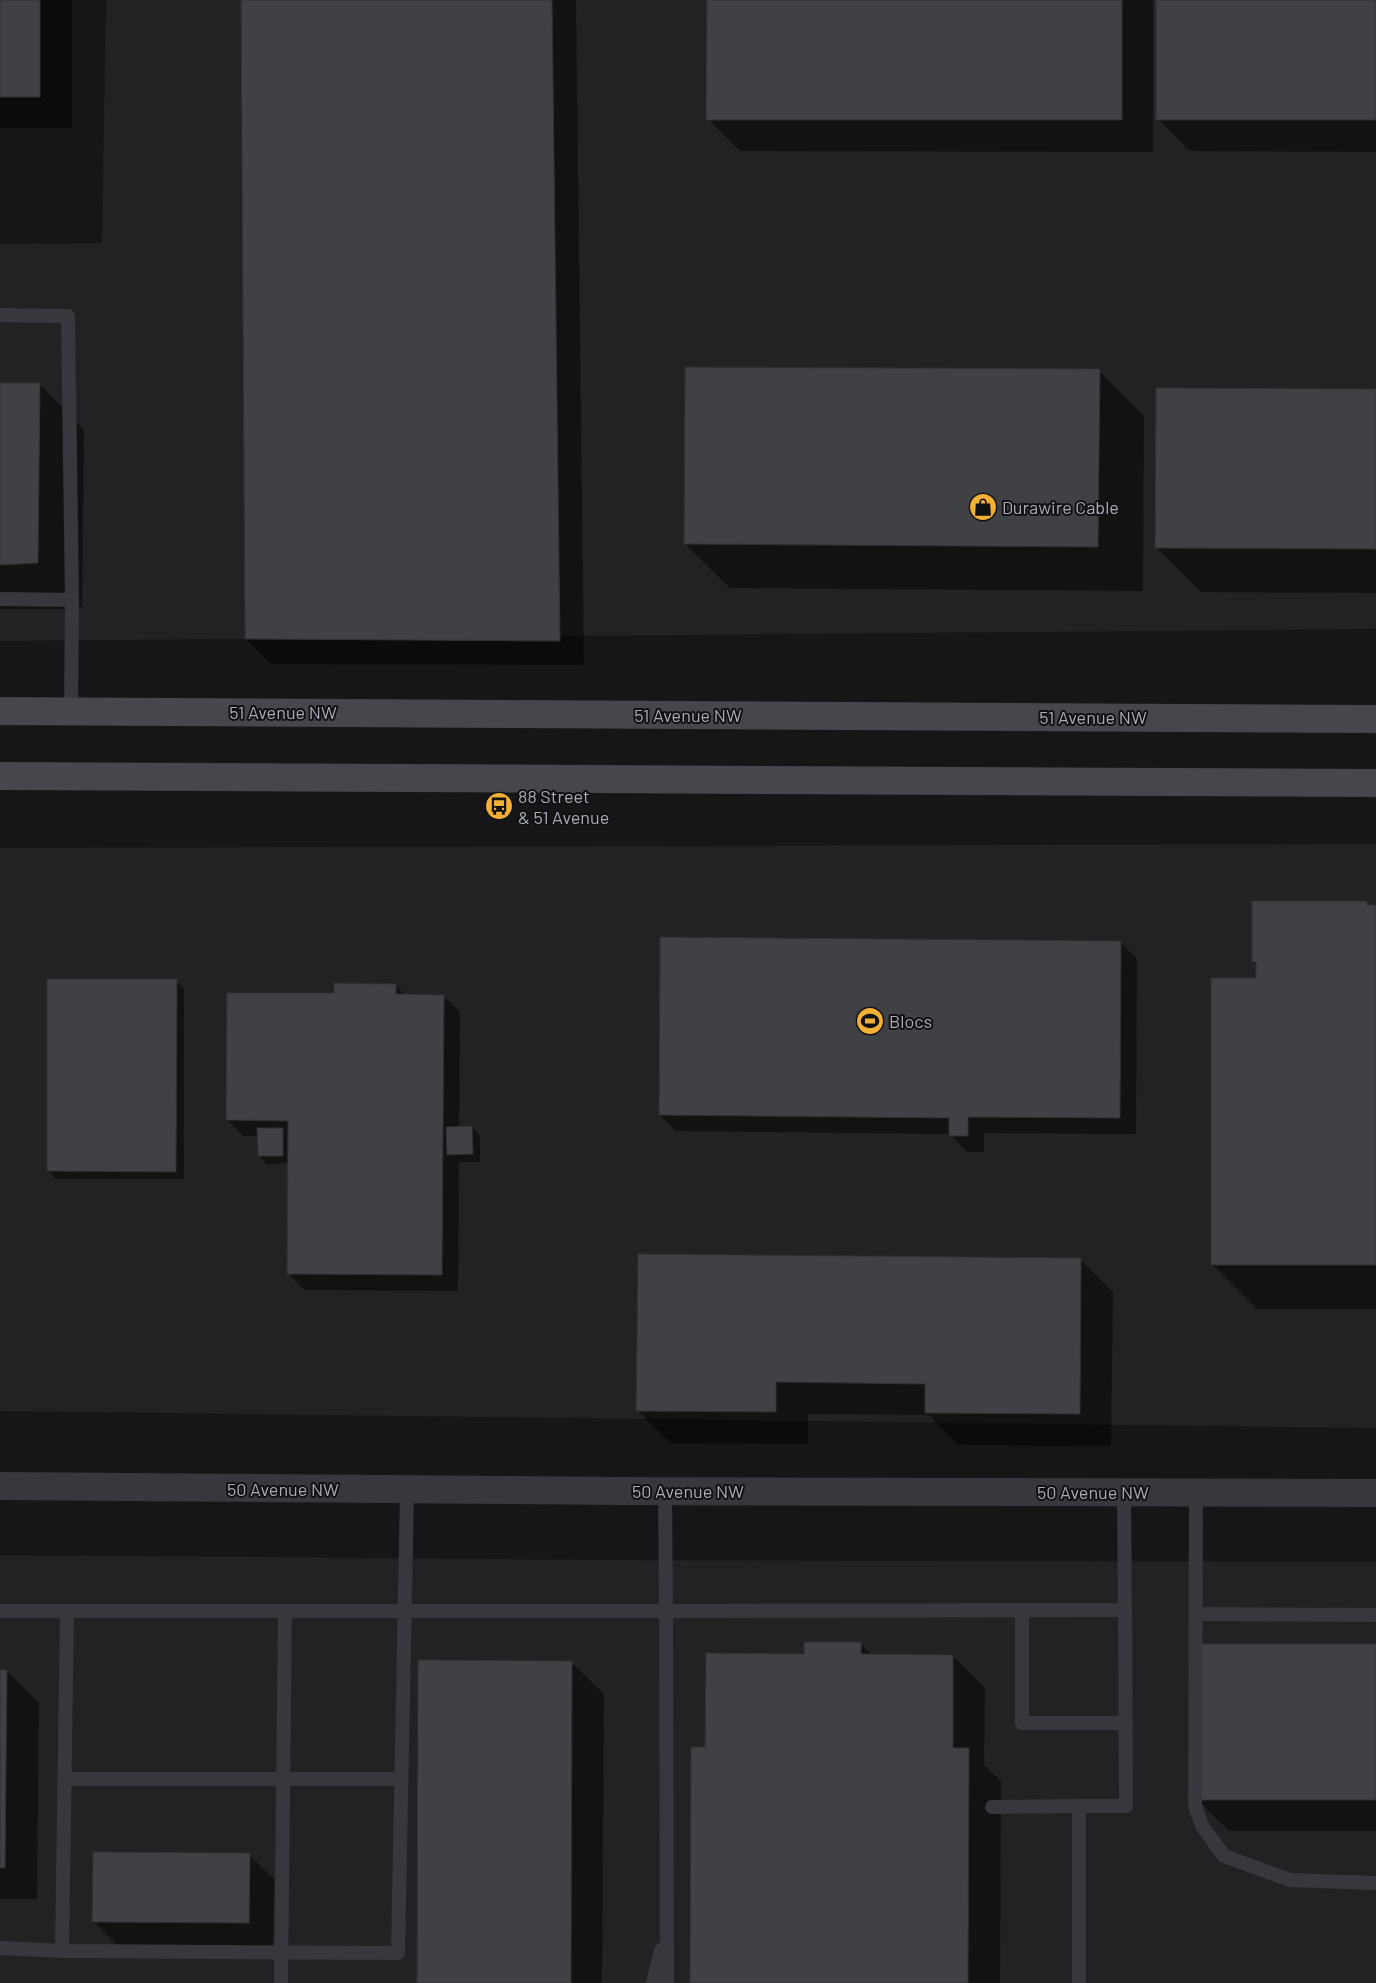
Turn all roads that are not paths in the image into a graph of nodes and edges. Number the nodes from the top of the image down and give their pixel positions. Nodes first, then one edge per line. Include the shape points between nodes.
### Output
1 (0, 315) edge
2 (0, 599) edge
3 (72, 600) junction
4 (0, 711) edge
5 (71, 712) junction
6 (1376, 719) edge
7 (0, 776) edge
8 (1376, 783) edge
9 (0, 1486) edge
10 (407, 1490) junction
11 (665, 1491) junction
12 (1124, 1492) junction
13 (1196, 1492) junction
14 (1376, 1493) edge
15 (1022, 1610) junction
16 (1125, 1610) junction
17 (0, 1611) edge
18 (66, 1611) junction
19 (285, 1611) junction
20 (666, 1611) junction
21 (404, 1612) junction
22 (1196, 1614) junction
23 (1376, 1615) edge
24 (1126, 1723) junction
25 (64, 1779) junction
26 (283, 1779) junction
27 (401, 1779) junction
28 (1079, 1806) junction
29 (992, 1807) dead end
30 (1376, 1883) edge
31 (667, 1927) junction
32 (0, 1948) edge
33 (62, 1951) junction
34 (281, 1952) junction
35 (281, 1983) edge
36 (653, 1983) edge
37 (667, 1983) edge
38 (1079, 1983) edge

1 - 3 lane via 68,316
2 - 3 lane
3 - 5 lane
4 - 5 main road, 51 Avenue NW
5 - 6 main road, 51 Avenue NW
7 - 8 main road
9 - 10 street, 50 Avenue NW
10 - 11 street, 50 Avenue NW
10 - 21 lane
11 - 12 street, 50 Avenue NW
11 - 20 lane
12 - 13 street, 50 Avenue NW
12 - 16 lane
13 - 14 street, 50 Avenue NW
13 - 22 lane
15 - 16 lane
15 - 20 lane
15 - 24 lane via 1022,1723
16 - 24 lane
17 - 18 lane
18 - 19 lane
18 - 25 lane
19 - 21 lane
19 - 26 lane
20 - 21 lane
20 - 31 lane
21 - 27 lane
22 - 23 lane
22 - 30 lane via 1195,1805 1202,1826 1224,1856 1290,1880
24 - 28 lane via 1126,1806
25 - 26 lane
25 - 33 lane
26 - 27 lane
26 - 34 lane
27 - 34 lane via 398,1953
28 - 29 lane
28 - 38 lane
31 - 36 lane
31 - 37 lane
32 - 33 lane
33 - 34 lane
34 - 35 lane

